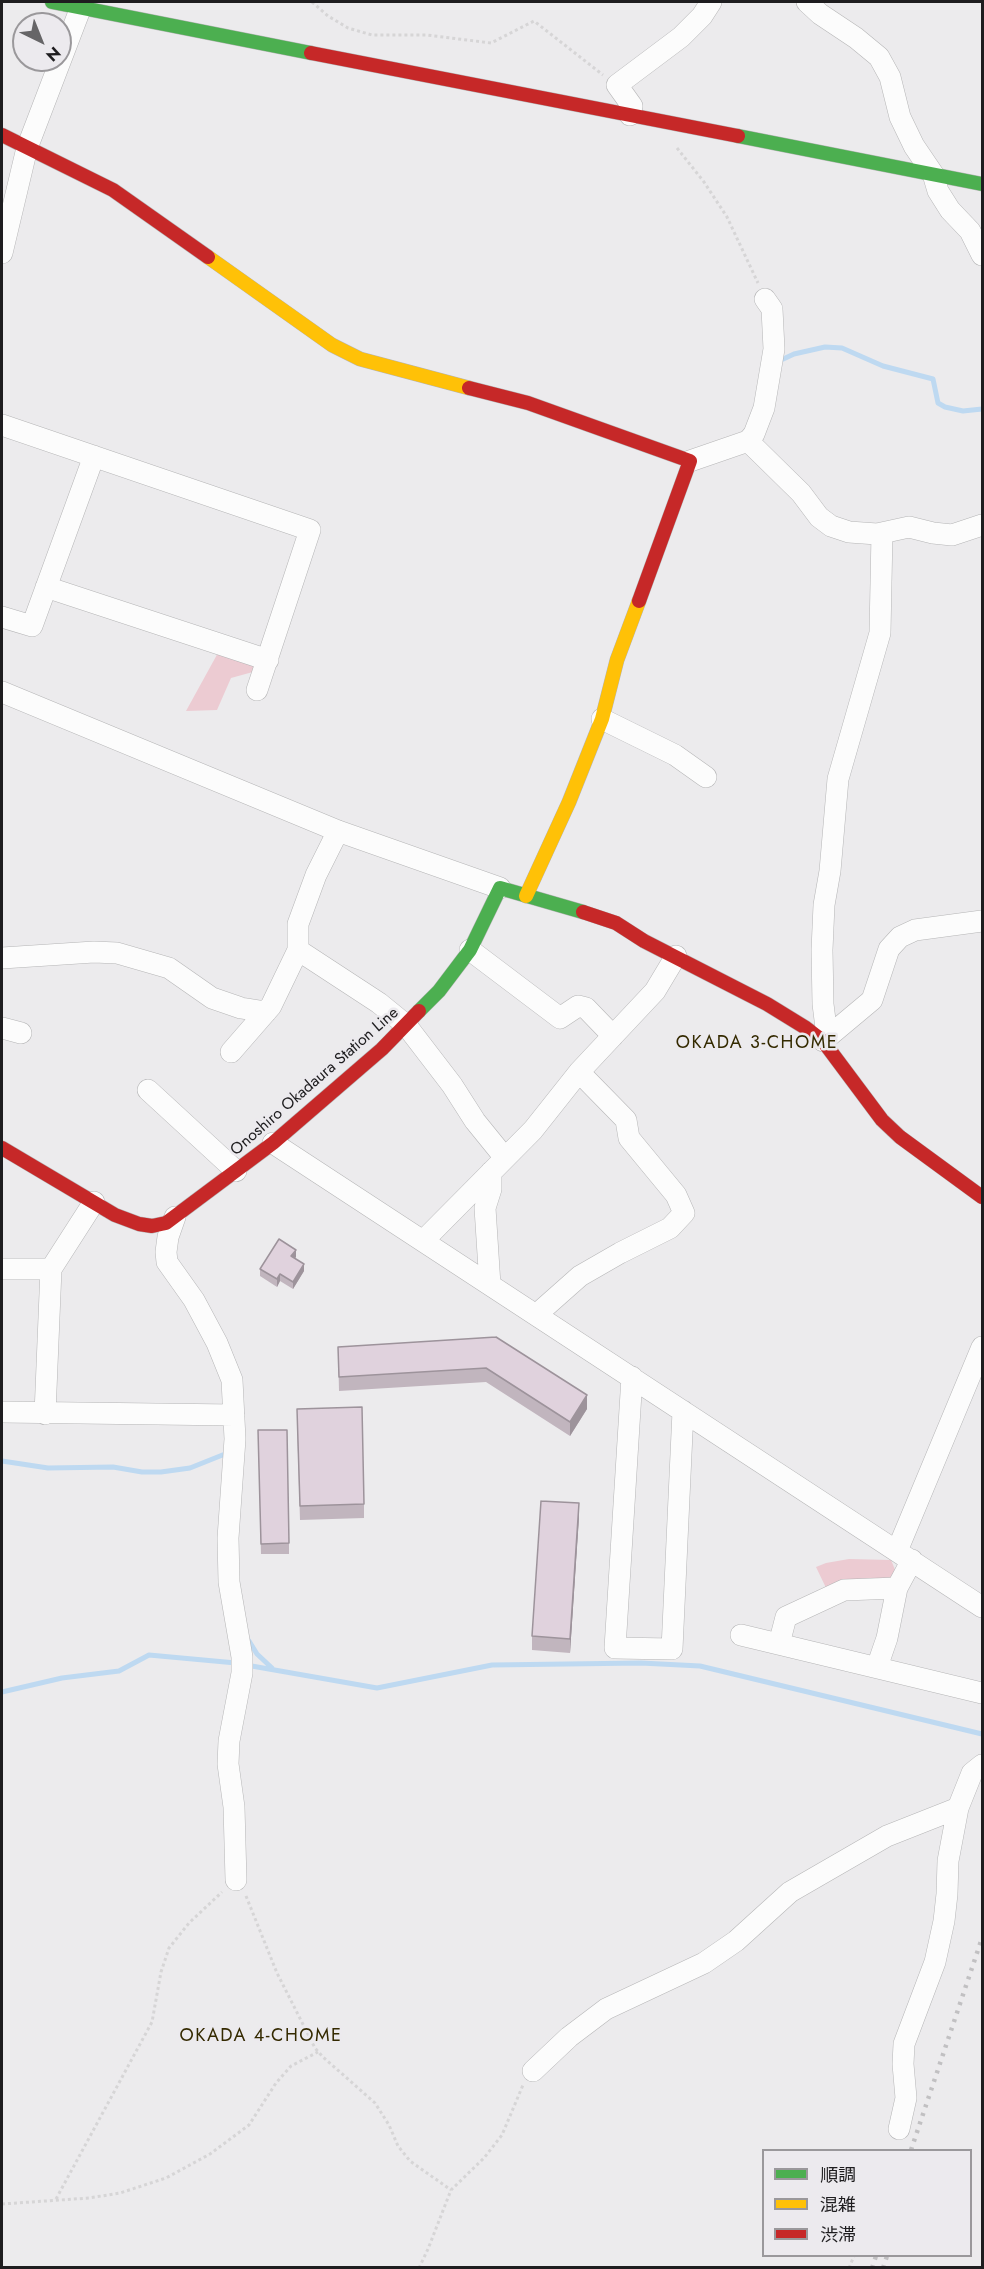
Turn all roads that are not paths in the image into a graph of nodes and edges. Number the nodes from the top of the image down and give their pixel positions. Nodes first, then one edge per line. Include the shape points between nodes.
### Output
1 (52, 2) edge
2 (711, 2) edge
3 (807, 2) edge
4 (81, 7) junction
5 (630, 115) junction
6 (2, 135) edge
7 (27, 148) junction
8 (933, 174) junction
9 (982, 184) edge
10 (2, 253) edge
11 (982, 255) edge
12 (765, 298) road end
13 (2, 425) edge
14 (748, 441) junction
15 (94, 456) junction
16 (690, 461) junction
17 (982, 525) edge
18 (882, 533) junction
19 (46, 587) junction
20 (2, 616) edge
21 (268, 660) junction
22 (257, 690) dead end
23 (2, 692) edge
24 (602, 719) junction
25 (706, 777) dead end
26 (338, 831) junction
27 (500, 888) junction
28 (526, 896) junction
29 (982, 921) edge
30 (298, 950) junction
31 (470, 950) junction
32 (676, 956) junction
33 (2, 958) edge
34 (266, 1012) junction
35 (406, 1025) junction
36 (613, 1036) junction
37 (825, 1039) junction
38 (231, 1052) dead end
39 (579, 1072) junction
40 (148, 1090) dead end
41 (273, 1143) junction
42 (2, 1148) edge
43 (498, 1165) junction
44 (236, 1171) junction
45 (982, 1197) edge
46 (94, 1202) junction
47 (175, 1217) junction
48 (423, 1241) junction
49 (2, 1269) edge
50 (51, 1269) junction
51 (490, 1285) junction
52 (536, 1315) junction
53 (982, 1347) edge
54 (632, 1377) junction
55 (683, 1411) junction
56 (2, 1412) edge
57 (45, 1414) junction
58 (234, 1415) junction
59 (904, 1556) junction
60 (897, 1588) junction
61 (982, 1607) edge
62 (741, 1635) dead end
63 (779, 1644) junction
64 (877, 1667) junction
65 (982, 1693) edge
66 (982, 1765) edge
67 (958, 1808) junction
68 (236, 1880) road end
69 (532, 2072) road end
70 (899, 2129) dead end

1 - 4 street
2 - 5 street via 681,37 617,85 632,106
3 - 8 street via 879,57 891,77 909,137
4 - 5 street
4 - 7 street
5 - 8 street
6 - 7 street
7 - 10 street
7 - 16 street via 113,190 332,345 360,359 528,403
8 - 9 street
8 - 11 street via 938,191 970,231
12 - 14 street via 772,309 774,349 764,408
13 - 15 street
14 - 16 street
14 - 18 street via 831,526 849,532
15 - 19 street
15 - 21 street via 310,530
16 - 24 street via 617,660
17 - 18 street via 952,535 909,527
18 - 37 street via 880,633 838,779 824,905
19 - 20 street via 32,626
19 - 21 street
21 - 22 street
23 - 26 street
24 - 25 street via 675,755
24 - 28 street via 570,802
26 - 27 street
26 - 30 street via 298,924
27 - 28 street
27 - 31 street, Onoshiro Okadaura Station Line
28 - 32 street via 616,923
29 - 37 street via 915,930 900,937 889,949 872,999
30 - 34 street
30 - 35 street via 379,1002
31 - 35 street, Onoshiro Okadaura Station Line via 439,991
31 - 36 street via 560,1018 578,1006 586,1008
32 - 36 street via 655,991
32 - 37 street
33 - 34 street via 117,953 169,968 212,998
34 - 38 street
35 - 41 street, Onoshiro Okadaura Station Line
35 - 43 street via 452,1085
36 - 39 street
37 - 45 street via 882,1120
39 - 43 street via 533,1130
39 - 52 street via 626,1120 629,1138 676,1195 684,1212 670,1228 580,1276
40 - 44 street
41 - 44 street, Onoshiro Okadaura Station Line
41 - 48 street
42 - 46 street, Onoshiro Okadaura Station Line
43 - 48 street
43 - 51 street via 485,1208
44 - 47 street, Onoshiro Okadaura Station Line
46 - 47 street, Onoshiro Okadaura Station Line via 139,1224 152,1226
46 - 50 street
47 - 58 street via 166,1262 194,1300 217,1342 232,1380
48 - 51 street
49 - 50 street
50 - 57 street
51 - 52 street
52 - 54 street
53 - 59 street
54 - 55 street
54 - 55 street via 615,1647 672,1649
55 - 59 street
56 - 57 street
57 - 58 street
58 - 68 street via 229,1582 242,1673 228,1764 234,1807
59 - 60 street
59 - 61 street
60 - 63 street via 844,1590 786,1617
60 - 64 street
62 - 63 street
63 - 64 street
64 - 65 street
66 - 67 street via 972,1773
67 - 69 street via 886,1836 790,1892 736,1941 704,1963 606,2009
67 - 70 street via 948,1861 944,1922 904,2044 906,2098

